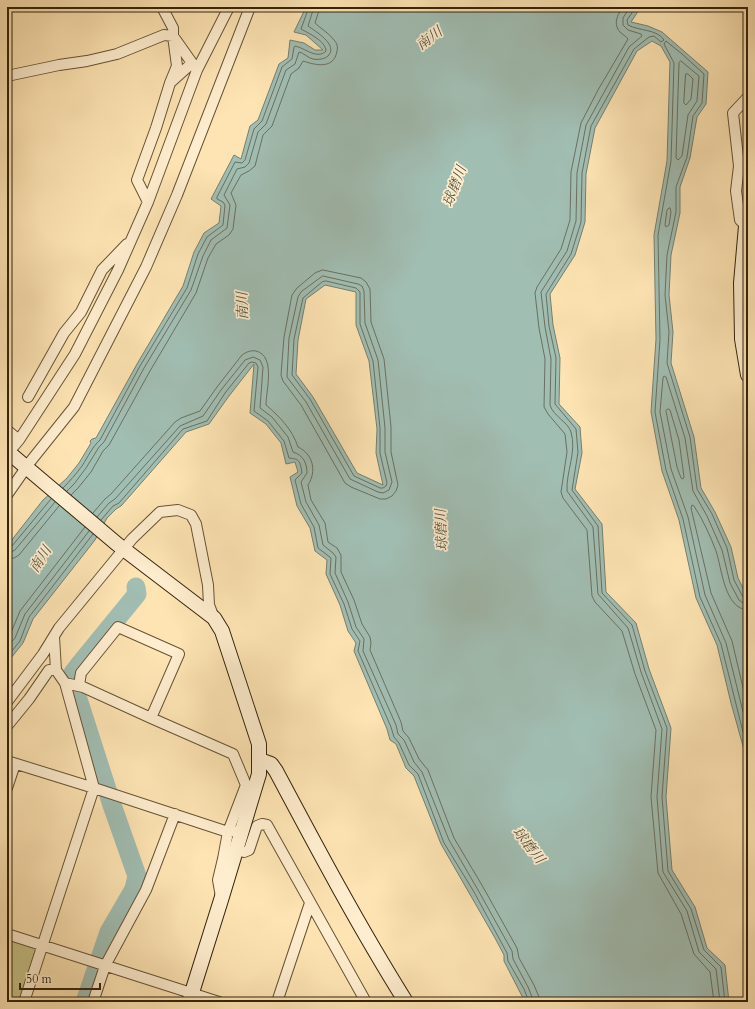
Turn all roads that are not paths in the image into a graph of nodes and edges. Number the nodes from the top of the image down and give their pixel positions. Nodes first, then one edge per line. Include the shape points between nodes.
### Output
1 (229, 7) edge
2 (250, 7) edge
3 (163, 9) dead end
4 (173, 36) junction
5 (194, 67) junction
6 (7, 76) edge
7 (170, 83) junction
8 (748, 97) edge
9 (148, 202) junction
10 (747, 221) edge
11 (132, 240) junction
12 (748, 375) edge
13 (28, 397) dead end
14 (7, 430) edge
15 (13, 446) edge
16 (30, 471) junction
17 (7, 495) edge
18 (120, 546) junction
19 (214, 618) junction
20 (54, 637) junction
21 (56, 670) junction
22 (74, 684) junction
23 (7, 702) edge
24 (150, 718) junction
25 (7, 726) edge
26 (260, 760) junction
27 (11, 763) edge
28 (7, 788) edge
29 (97, 789) junction
30 (175, 814) junction
31 (234, 833) junction
32 (236, 850) junction
33 (221, 900) junction
34 (310, 903) junction
35 (7, 934) edge
36 (42, 945) junction
37 (102, 965) junction
38 (190, 998) edge
39 (24, 1002) edge
40 (93, 1002) edge
41 (218, 1002) edge
42 (277, 1002) edge
43 (365, 1002) edge
44 (406, 1002) edge

1 - 5 street
2 - 16 street via 146,267 74,407
3 - 4 street via 173,28
4 - 5 street
4 - 6 street via 164,35 102,58
4 - 7 street via 177,66
5 - 7 street
5 - 9 street
7 - 9 street via 137,180
8 - 10 street via 733,113 739,166 736,190 740,220
9 - 11 street
10 - 12 street via 741,283 742,339
11 - 13 street via 102,270 81,312 64,333
11 - 15 street via 75,354
14 - 15 street
15 - 16 street
16 - 17 street
16 - 18 street
18 - 19 street
18 - 19 street via 160,512 178,510 191,515 196,524 208,585 209,605
18 - 20 street
19 - 26 street via 222,631 259,744
20 - 21 street
20 - 23 street
21 - 22 street
21 - 25 street via 49,670
22 - 24 street
22 - 24 street via 118,627 179,654
22 - 29 street
24 - 31 street via 233,754 246,784
26 - 31 street via 258,774
26 - 44 street via 271,764 276,772 338,888
27 - 28 street
27 - 29 street
29 - 30 street
29 - 36 street
30 - 31 street
30 - 37 street via 146,890
31 - 32 street
31 - 33 street via 218,880
32 - 33 street
32 - 34 street via 249,850 257,826 267,825
33 - 38 street
34 - 42 street
34 - 43 street
35 - 36 street
36 - 37 street
36 - 39 street
37 - 38 street
37 - 40 street
38 - 41 street

